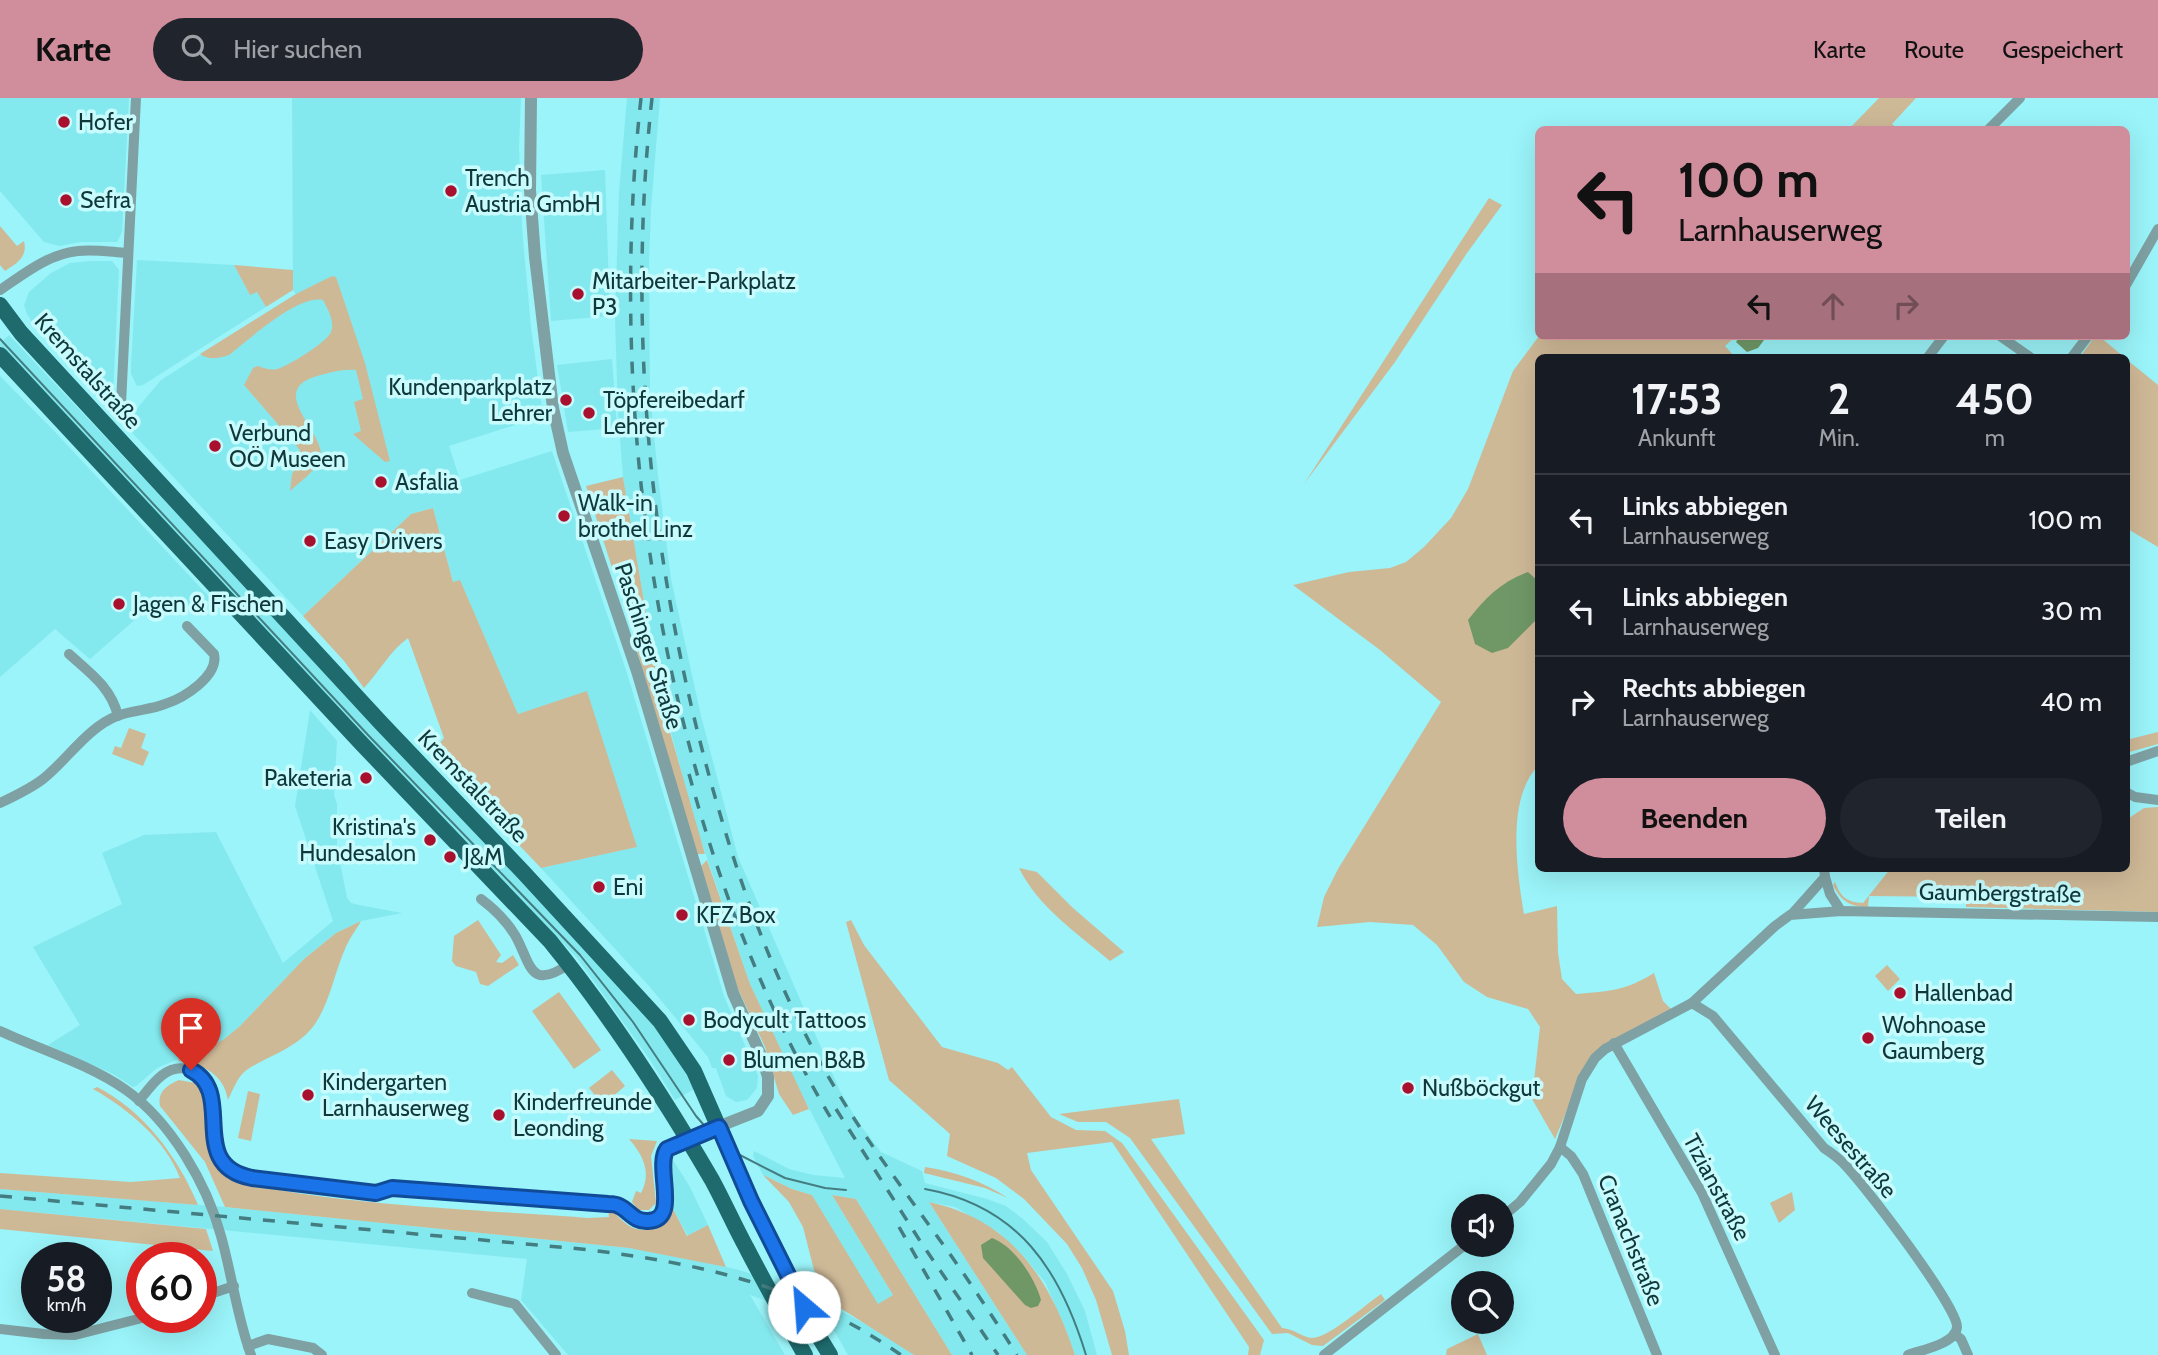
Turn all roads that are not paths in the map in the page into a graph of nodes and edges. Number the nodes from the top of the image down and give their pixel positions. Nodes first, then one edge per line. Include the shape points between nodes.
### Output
1 (136, 98) edge
2 (531, 98) edge
3 (2020, 98) edge
4 (1992, 126) edge
5 (2158, 229) edge
6 (127, 253) junction
7 (2130, 278) edge
8 (0, 290) edge
9 (0, 305) edge
10 (1941, 340) edge
11 (2006, 340) edge
12 (2085, 340) edge
13 (1930, 354) edge
14 (2027, 354) edge
15 (2074, 354) edge
16 (0, 355) edge
17 (121, 404) dead end
18 (187, 625) dead end
19 (69, 654) dead end
20 (118, 716) junction
21 (2158, 751) edge
22 (2130, 761) edge
23 (2130, 794) edge
24 (2158, 800) edge
25 (0, 803) edge
26 (1824, 872) edge
27 (481, 899) dead end
28 (1841, 911) junction
29 (1790, 915) junction
30 (2158, 917) edge
31 (569, 964) junction
32 (1692, 1003) junction
33 (0, 1031) edge
34 (1614, 1043) junction
35 (139, 1101) junction
36 (719, 1127) junction
37 (687, 1139) junction
38 (1560, 1147) junction
39 (1514, 1207) edge
40 (1451, 1256) edge
41 (234, 1286) junction
42 (217, 1292) edge
43 (471, 1293) dead end
44 (126, 1322) edge
45 (0, 1329) edge
46 (1954, 1334) junction
47 (249, 1350) edge
48 (322, 1355) edge
49 (556, 1355) edge
50 (806, 1355) edge
51 (830, 1355) edge
52 (1324, 1355) edge
53 (1657, 1355) edge
54 (1775, 1355) edge
55 (1908, 1355) edge
56 (1968, 1355) edge

1 - 6 street
2 - 36 street, Paschinger Straße via 535,257 548,373 563,453 637,671 733,993 768,1077 768,1096 758,1111
3 - 4 street
5 - 7 street
6 - 8 street via 67,253 41,263
6 - 17 street
9 - 36 main road, Kremstalstraße via 167,493 634,990 683,1052
10 - 13 street
11 - 14 street
12 - 15 street
16 - 31 main road
18 - 20 street via 215,654 212,671 168,704
19 - 20 street via 104,685
20 - 25 street via 42,779
21 - 22 street
23 - 24 street
26 - 28 street
26 - 29 street via 1818,887
27 - 31 street via 511,929 533,972 549,976
28 - 29 street, Gaumbergstraße
28 - 30 street, Gaumbergstraße
29 - 32 street
31 - 37 main road via 639,1060
32 - 34 street
32 - 46 street, Weesestraße via 1713,1016 1889,1219 1955,1318
33 - 35 street via 98,1074
34 - 38 street via 1595,1058 1582,1079
34 - 54 street, Tizianstraße via 1702,1193
35 - 37 street via 168,1071 183,1068 200,1074 209,1087 218,1154 228,1168 242,1176 376,1193 392,1188 608,1204 645,1222 657,1218 665,1206 663,1154
35 - 41 street via 200,1180
36 - 37 street, Paschinger Straße
36 - 51 main road, Kremstalstraße via 751,1201
37 - 50 main road
38 - 39 street
38 - 53 street, Cranachstraße via 1583,1174
40 - 52 street
41 - 42 street
41 - 47 street
43 - 49 street via 515,1304
44 - 45 street via 75,1335
46 - 55 street
46 - 56 street, Weesestraße
47 - 48 street via 268,1339 313,1348

